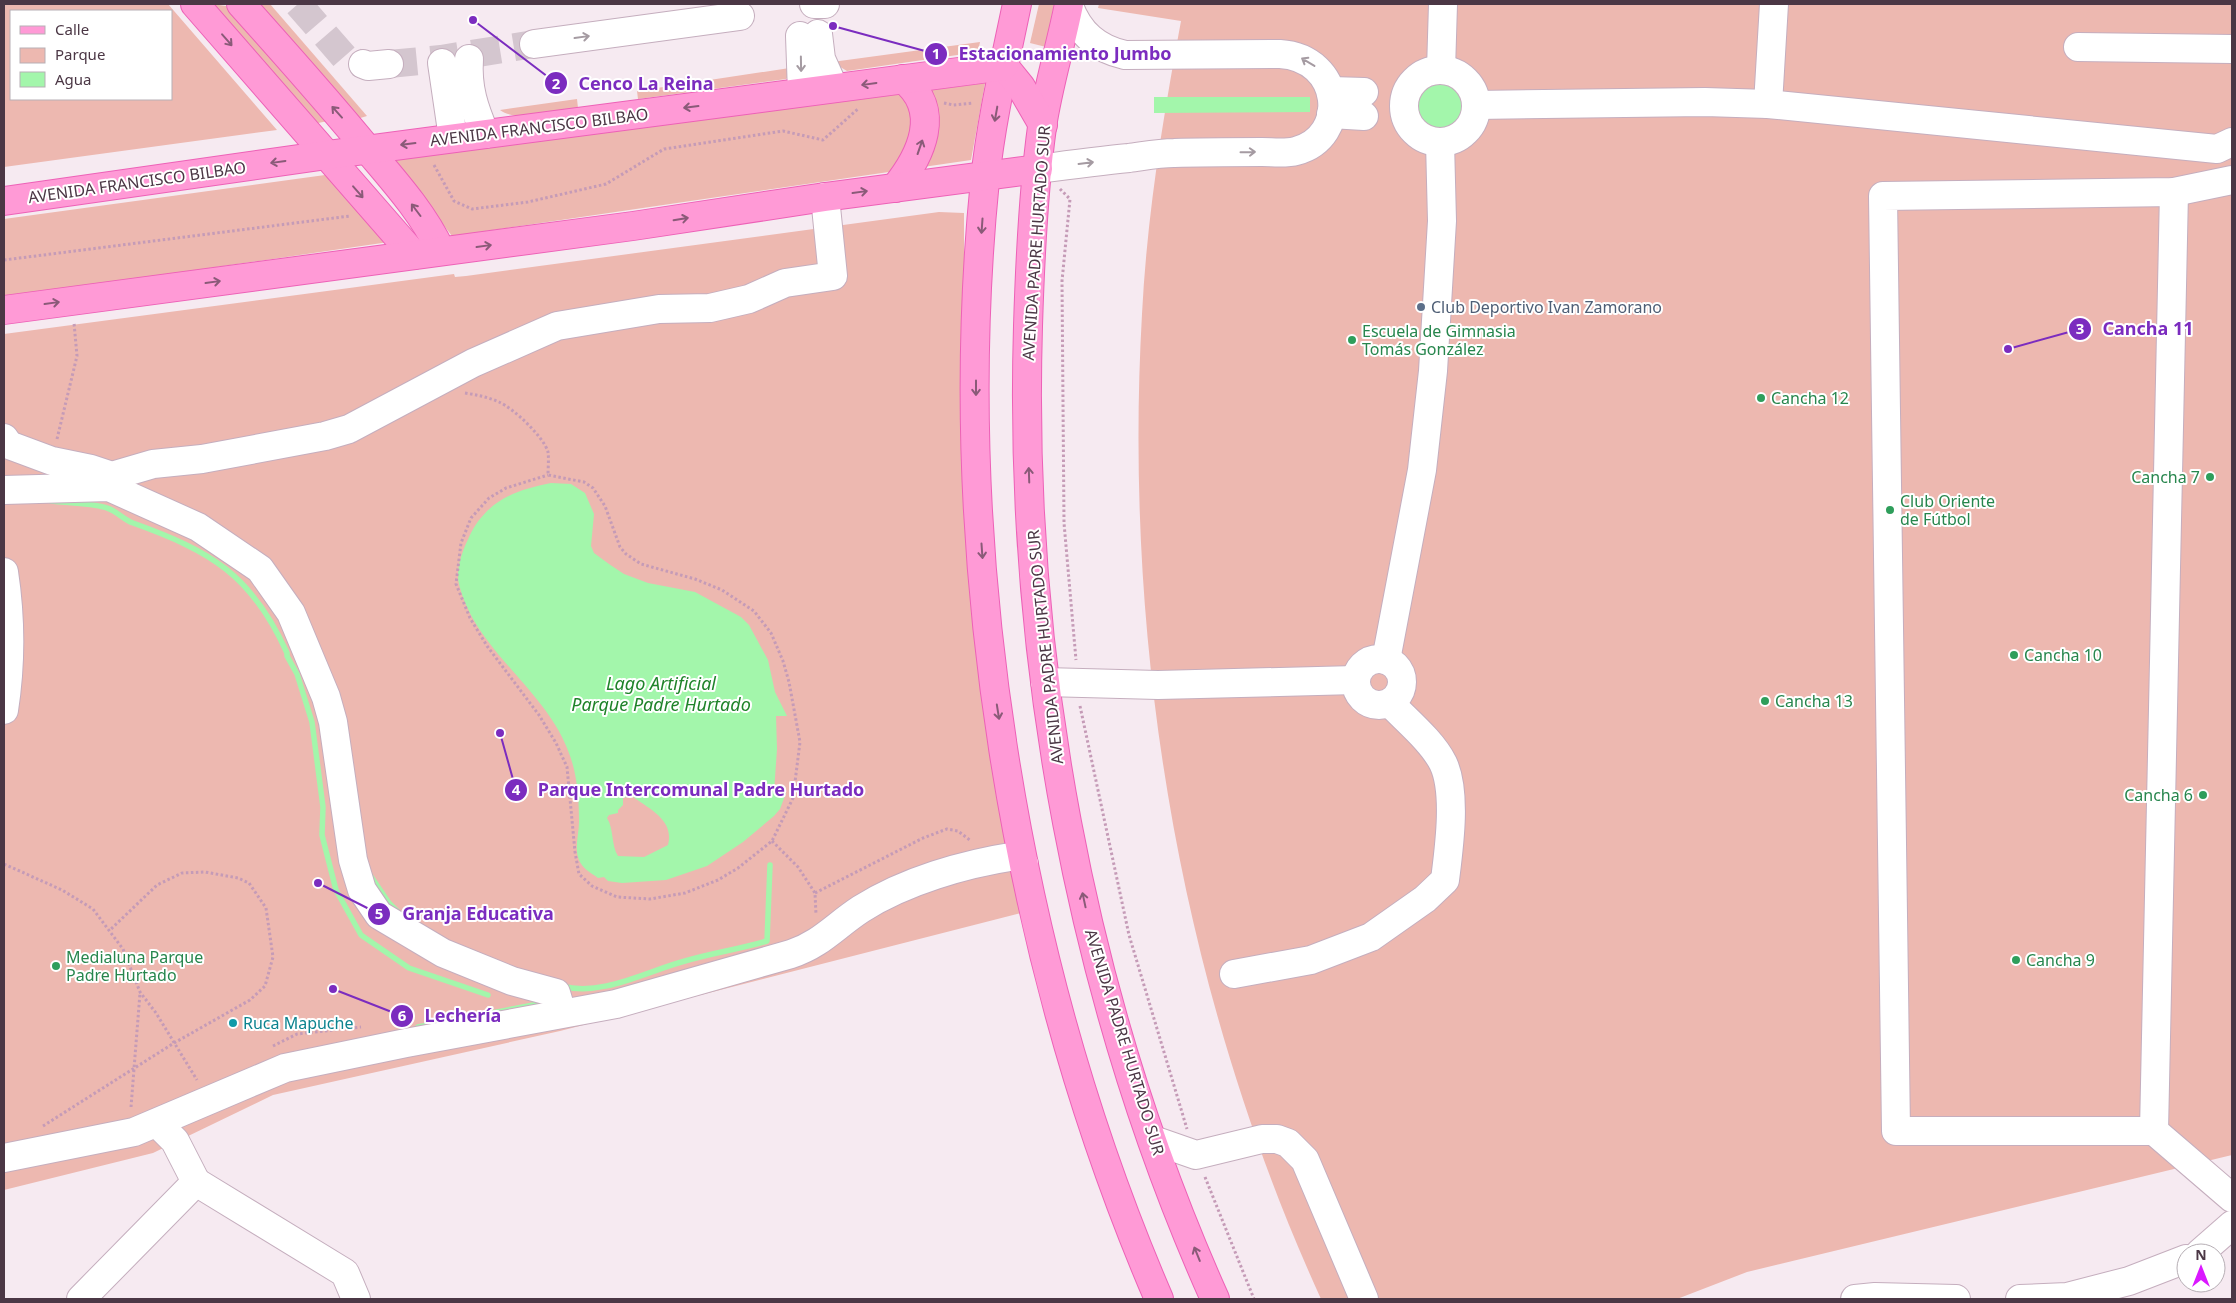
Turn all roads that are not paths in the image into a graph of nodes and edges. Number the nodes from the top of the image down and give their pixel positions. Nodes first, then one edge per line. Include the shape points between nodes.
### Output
1 (195, 4) edge
2 (241, 4) edge
3 (814, 4) edge
4 (825, 4) edge
5 (1018, 4) edge
6 (1443, 4) edge
7 (1774, 4) edge
8 (1069, 5) edge
9 (740, 16) dead end
10 (534, 44) tunnel mouth
11 (2078, 47) dead end
12 (2232, 49) edge
13 (469, 59) dead end
14 (442, 63) dead end
15 (1004, 66) junction
16 (1441, 70) junction
17 (910, 87) junction
18 (834, 88) junction
19 (802, 92) junction
20 (1331, 103) junction
21 (1768, 104) junction
22 (1384, 105) junction
23 (1476, 105) junction
24 (1042, 125) junction
25 (485, 134) junction
26 (453, 138) junction
27 (1440, 142) junction
28 (2232, 142) edge
29 (368, 149) junction
30 (327, 155) junction
31 (1038, 169) junction
32 (985, 177) junction
33 (2232, 180) edge
34 (895, 188) junction
35 (2174, 192) junction
36 (825, 197) junction
37 (4, 201) edge
38 (442, 251) junction
39 (414, 255) junction
40 (4, 310) edge
41 (4, 438) edge
42 (4, 490) edge
43 (4, 572) edge
44 (1386, 660) junction
45 (1356, 680) junction
46 (1045, 682) junction
47 (1390, 703) junction
48 (4, 710) edge
49 (1024, 864) junction
50 (1234, 974) dead end
51 (562, 1013) junction
52 (156, 1123) junction
53 (2154, 1130) junction
54 (1153, 1140) junction
55 (4, 1158) edge
56 (196, 1182) junction
57 (2232, 1198) edge
58 (2232, 1226) edge
59 (2212, 1243) edge
60 (2176, 1264) edge
61 (81, 1299) edge
62 (356, 1299) edge
63 (1159, 1299) edge
64 (1215, 1299) edge
65 (1364, 1299) edge
66 (1855, 1299) edge
67 (1956, 1299) edge
68 (2020, 1299) edge

1 -> 30 main road
29 -> 2 main road
3 - 4 lane
5 - 15 main road
6 - 16 lane
7 - 21 lane
20 -> 8 lane via 1320,71 1302,58 1291,55 1114,53 1086,36
8 - 24 main road, AVENIDA PADRE HURTADO SUR
10 -> 9 lane
11 - 12 lane
13 - 25 lane via 468,79 475,112
14 - 26 lane
15 - 17 main road, AVENIDA FRANCISCO BILBAO
15 - 24 main road via 1021,87
15 -> 32 main road
16 - 22 lane via 1420,76
16 - 23 lane via 1461,77 1469,85
17 -> 18 main road, AVENIDA FRANCISCO BILBAO
34 -> 17 main road via 922,143 924,117
18 - 19 main road, AVENIDA FRANCISCO BILBAO
18 -> 19 lane via 809,35
19 -> 25 main road, AVENIDA FRANCISCO BILBAO
20 - 22 lane
31 -> 20 lane via 1171,153 1294,151 1314,142 1322,134
21 - 23 lane
21 - 28 lane via 2217,149
22 - 27 lane via 1419,135
23 - 27 lane via 1470,126 1462,135
24 - 31 main road, AVENIDA PADRE HURTADO SUR
25 - 26 main road, AVENIDA FRANCISCO BILBAO
26 -> 29 main road, AVENIDA FRANCISCO BILBAO
27 - 44 lane via 1442,221 1433,371 1422,470
29 - 30 main road, AVENIDA FRANCISCO BILBAO
38 -> 29 main road via 430,228
30 -> 37 main road, AVENIDA FRANCISCO BILBAO
30 -> 39 main road
31 - 32 main road
46 -> 31 main road, AVENIDA PADRE HURTADO SUR via 1030,523 1028,444 1029,284
32 - 34 main road
32 -> 49 main road via 976,350 981,540 996,697
33 - 35 lane
36 -> 34 main road
35 - 53 lane
35 - 53 lane via 1883,196 1896,1130
38 -> 36 main road
36 - 41 lane via 833,276 785,284 749,299 710,308 659,309 557,326 473,363 349,429 202,459 153,464 112,476 52,461 9,445
38 - 39 main road
40 -> 39 main road
42 - 51 lane via 110,487 198,527 260,569 291,613 326,697 333,722 353,860 362,890 379,915 442,953 512,981 556,993
43 - 48 lane via 9,643
44 - 45 lane via 1366,663
44 - 47 lane via 1397,668 1402,680 1399,694
45 - 46 lane via 1158,684
45 - 47 lane via 1363,699 1376,705
54 -> 46 main road, AVENIDA PADRE HURTADO SUR via 1106,990 1087,914 1067,818
47 - 50 lane via 1435,751 1448,777 1451,830 1445,880 1371,937 1311,960
49 - 51 lane via 1016,856 985,861 895,890 860,910 810,948 616,1004
49 - 63 main road via 1043,947 1088,1110
51 - 52 lane via 286,1068
52 - 55 lane via 134,1132
52 - 56 lane via 175,1141
53 - 57 lane
64 -> 54 main road, AVENIDA PADRE HURTADO SUR
54 - 65 lane via 1196,1155 1262,1138 1288,1143 1305,1160
56 - 61 lane
56 - 62 lane via 345,1273
58 - 59 lane
60 - 68 lane via 2130,1282 2067,1297
66 - 67 lane

